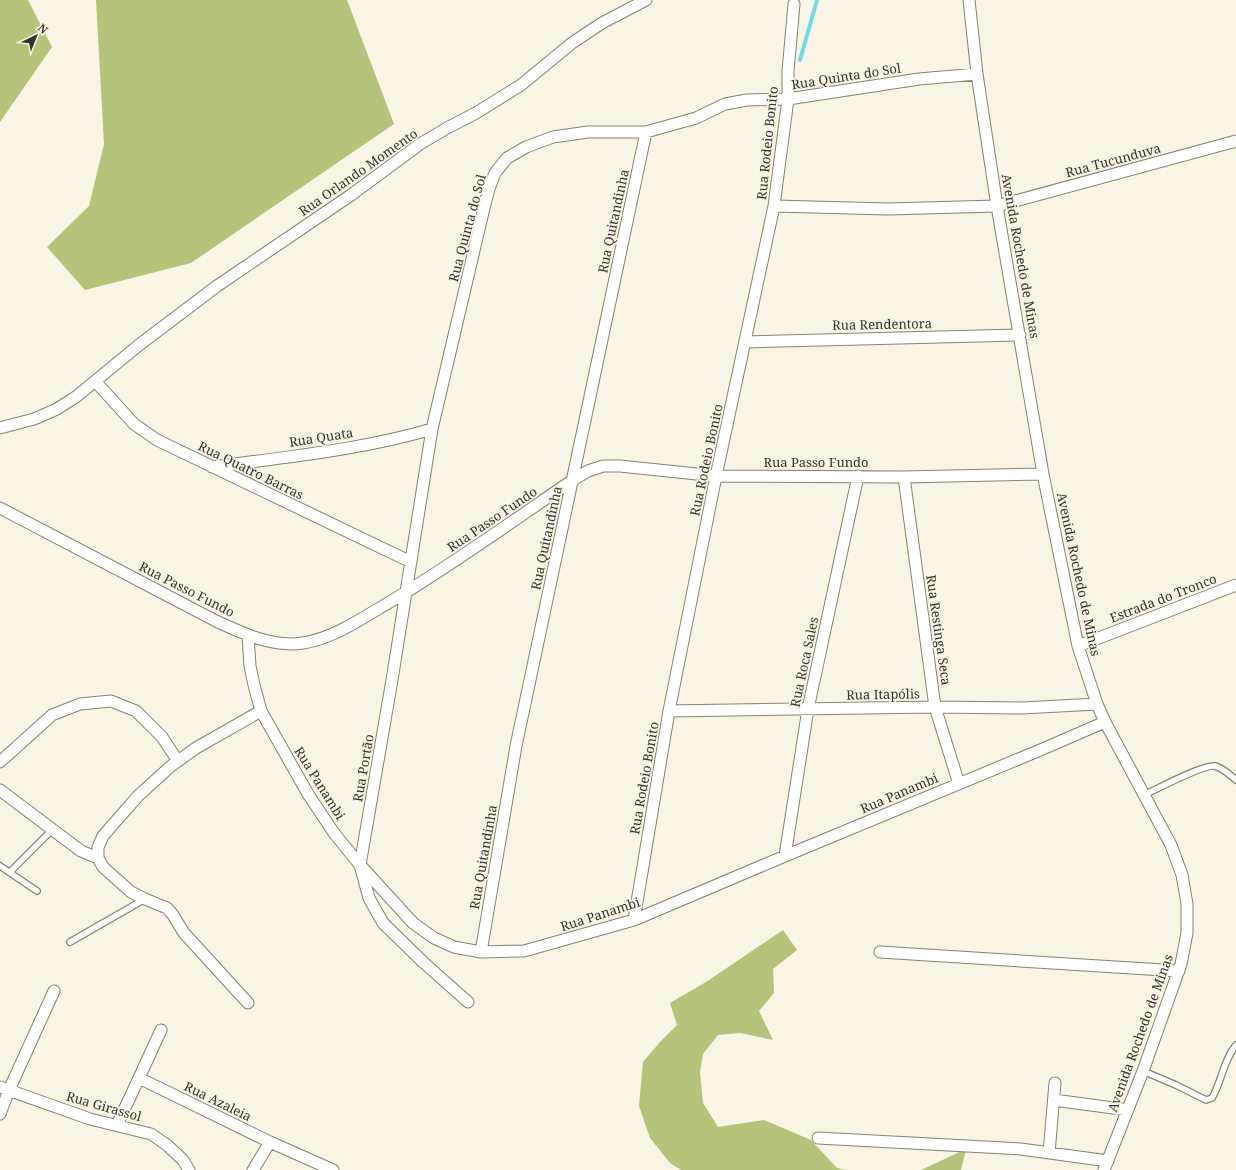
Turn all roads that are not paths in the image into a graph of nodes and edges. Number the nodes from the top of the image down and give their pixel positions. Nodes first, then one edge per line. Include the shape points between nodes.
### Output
1 (646, 0) edge
2 (970, 0) edge
3 (794, 4) dead end
4 (977, 74) junction
5 (788, 99) junction
6 (646, 132) junction
7 (1236, 141) edge
8 (774, 206) junction
9 (997, 206) junction
10 (1020, 335) junction
11 (745, 342) junction
12 (95, 381) junction
13 (0, 428) edge
14 (432, 429) junction
15 (212, 466) junction
16 (1043, 474) junction
17 (716, 476) junction
18 (858, 476) junction
19 (904, 477) junction
20 (573, 480) junction
21 (0, 508) edge
22 (411, 562) junction
23 (1236, 585) edge
24 (405, 593) junction
25 (248, 636) junction
26 (1078, 646) junction
27 (1097, 704) junction
28 (935, 707) junction
29 (808, 709) junction
30 (261, 711) junction
31 (669, 711) junction
32 (1105, 722) junction
33 (178, 761) junction
34 (0, 762) edge
35 (1236, 780) edge
36 (958, 784) junction
37 (0, 790) edge
38 (1144, 795) junction
39 (53, 829) junction
40 (785, 856) junction
41 (98, 858) junction
42 (0, 866) edge
43 (360, 866) junction
44 (10, 872) junction
45 (37, 891) dead end
46 (145, 900) junction
47 (634, 920) junction
48 (70, 942) dead end
49 (481, 952) junction
50 (880, 952) dead end
51 (1179, 971) junction
52 (54, 991) dead end
53 (468, 1002) dead end
54 (248, 1003) dead end
55 (161, 1030) dead end
56 (1236, 1045) edge
57 (1143, 1071) junction
58 (139, 1078) junction
59 (1055, 1083) dead end
60 (4, 1089) edge
61 (1054, 1100) junction
62 (1128, 1110) junction
63 (0, 1114) edge
64 (117, 1124) junction
65 (818, 1138) dead end
66 (270, 1142) junction
67 (1049, 1153) junction
68 (1106, 1166) edge
69 (189, 1170) edge
70 (254, 1170) edge
71 (333, 1170) edge

1 - 12 street, Rua Orlando Momento via 578,39 521,85 420,144 351,195 210,291
2 - 4 street, Avenida Rochedo de Minas
3 - 5 street, Rua Rodeio Bonito
4 - 5 street, Rua Quinta do Sol via 919,79
4 - 9 street, Avenida Rochedo de Minas
5 - 6 street, Rua Quinta do Sol via 747,100 725,104 696,118
5 - 8 street, Rua Rodeio Bonito
6 - 14 street, Rua Quinta do Sol via 588,132 553,138 526,147 507,158 495,173 484,208
6 - 20 street, Rua Quitandinha
7 - 9 street, Rua Tucunduva
8 - 9 street, Rua Tucunduva via 888,209
8 - 11 street, Rua Rodeio Bonito
9 - 10 street, Avenida Rochedo de Minas
10 - 11 street, Rua Rendentora
10 - 16 street, Avenida Rochedo de Minas
11 - 17 street, Rua Rodeio Bonito
12 - 13 street, Rua Orlando Momento via 57,409 34,419
12 - 15 street, Rua Quatro Barras via 134,424 157,440
14 - 15 street, Rua Quata via 403,438 357,446
14 - 22 street, Rua Quinta do Sol
15 - 22 street, Rua Quatro Barras
16 - 19 street, Rua Passo Fundo
16 - 26 street, Avenida Rochedo de Minas
17 - 18 street, Rua Passo Fundo
17 - 20 street, Rua Passo Fundo via 603,466
17 - 31 street, Rua Rodeio Bonito
18 - 19 street, Rua Passo Fundo
18 - 29 street, Rua Roca Sales
19 - 28 street, Rua Restinga Seca
20 - 24 street, Rua Passo Fundo
20 - 49 street, Rua Quitandinha via 516,746
21 - 25 street, Rua Passo Fundo
22 - 24 street, Rua Quinta do Sol
23 - 26 street, Estrada do Tronco
24 - 25 street, Rua Passo Fundo via 327,637 283,644
24 - 43 street, Rua Portão
25 - 30 street, Rua Panambi via 252,679
26 - 27 street, Avenida Rochedo de Minas
27 - 28 street, Rua Itapólis via 1022,708
27 - 32 street, Avenida Rochedo de Minas
28 - 29 street, Rua Itapólis
28 - 36 street, Rua Restinga Seca
29 - 31 street, Rua Itapólis
29 - 40 street, Rua Roca Sales
30 - 33 street
30 - 43 street, Rua Panambi via 308,794
31 - 47 street, Rua Rodeio Bonito
32 - 36 street, Rua Panambi
32 - 38 street, Avenida Rochedo de Minas
33 - 34 street via 162,737 136,710 111,702 80,704 52,715
33 - 41 street via 138,796 103,836 98,847
35 - 38 lane via 1215,766 1202,768
36 - 40 street, Rua Panambi
37 - 39 street
38 - 51 street, Avenida Rochedo de Minas via 1171,845 1182,874 1187,904 1187,933
39 - 41 street via 81,851
39 - 44 lane
40 - 47 street, Rua Panambi
41 - 46 street via 114,878
42 - 44 lane
43 - 49 street, Rua Panambi via 413,923 434,938 454,947
43 - 53 street, Rua Portão via 369,898 382,923
44 - 45 lane
46 - 48 lane
46 - 54 street via 167,908 184,933
47 - 49 street, Rua Panambi via 524,951
50 - 51 street
51 - 57 street, Avenida Rochedo de Minas
52 - 60 street
55 - 58 street
56 - 57 lane via 1224,1064 1215,1093 1212,1098 1206,1100
57 - 62 street, Avenida Rochedo de Minas
58 - 64 street
58 - 66 street, Rua Azaleia
59 - 61 street
60 - 63 street
60 - 64 street, Rua Girassol via 90,1119
61 - 62 street
61 - 67 street
62 - 68 street, Avenida Rochedo de Minas
64 - 69 street, Rua Girassol via 151,1134 183,1160
65 - 67 street via 1021,1149
66 - 70 street
66 - 71 street, Rua Azaleia
67 - 68 street

